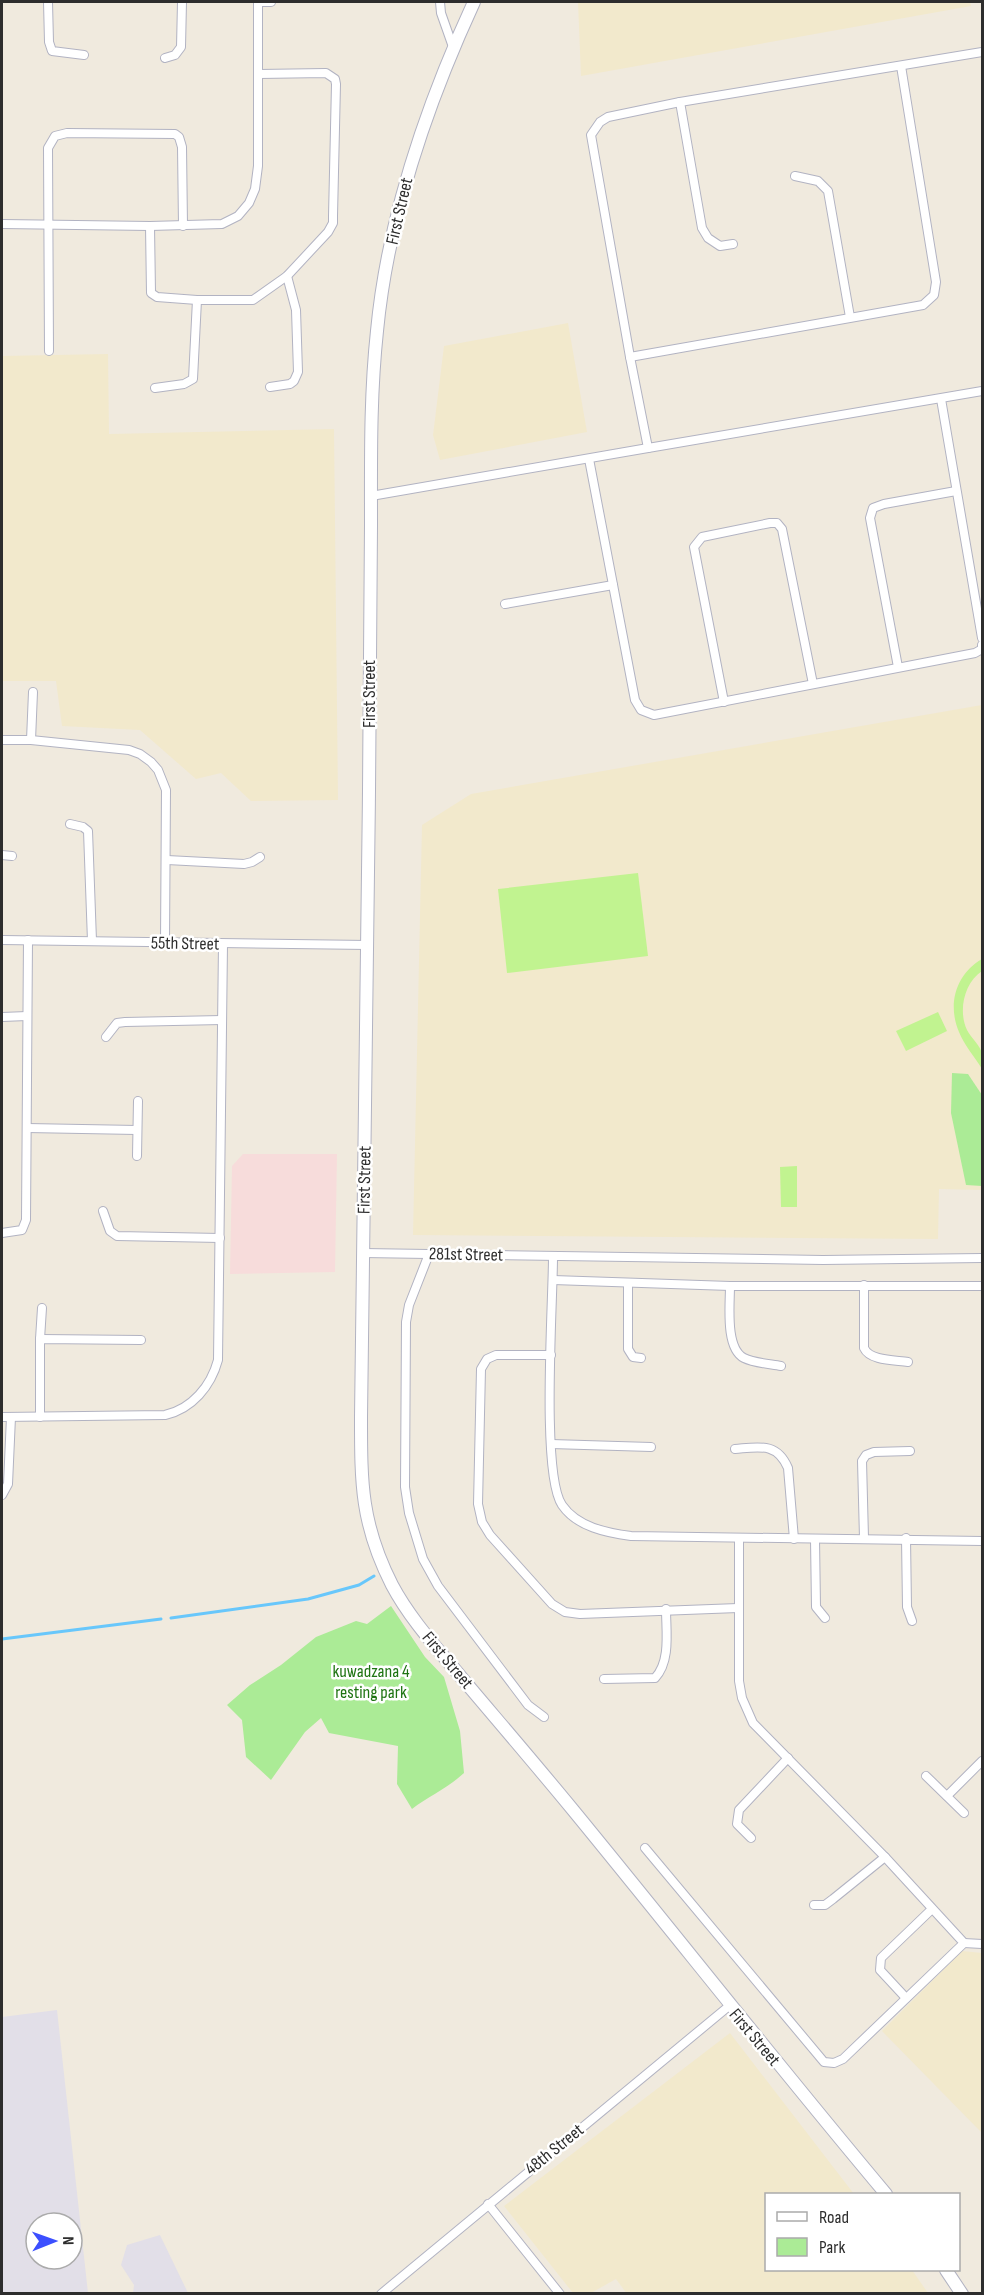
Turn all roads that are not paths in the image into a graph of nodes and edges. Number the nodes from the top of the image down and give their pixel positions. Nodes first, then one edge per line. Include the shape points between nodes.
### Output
1 (48, 2) edge
2 (182, 2) edge
3 (258, 2) edge
4 (271, 2) edge
5 (441, 2) edge
6 (474, 2) edge
7 (453, 47) junction
8 (982, 52) edge
9 (84, 55) dead end
10 (165, 58) dead end
11 (901, 66) junction
12 (259, 74) junction
13 (680, 102) junction
14 (795, 176) dead end
15 (2, 224) edge
16 (48, 226) junction
17 (150, 226) junction
18 (183, 226) junction
19 (733, 244) dead end
20 (287, 276) junction
21 (197, 300) junction
22 (850, 318) junction
23 (49, 351) dead end
24 (630, 357) junction
25 (270, 387) dead end
26 (155, 388) dead end
27 (982, 391) edge
28 (941, 399) junction
29 (648, 448) junction
30 (589, 459) junction
31 (956, 491) junction
32 (371, 496) junction
33 (614, 585) junction
34 (505, 604) dead end
35 (982, 638) edge
36 (982, 645) edge
37 (898, 668) junction
38 (813, 684) junction
39 (33, 692) dead end
40 (724, 702) junction
41 (2, 740) edge
42 (31, 740) junction
43 (70, 824) dead end
44 (2, 855) edge
45 (12, 856) dead end
46 (260, 857) dead end
47 (167, 860) junction
48 (2, 940) edge
49 (28, 940) junction
50 (92, 941) junction
51 (165, 942) junction
52 (223, 944) junction
53 (368, 945) junction
54 (27, 1016) junction
55 (2, 1017) edge
56 (222, 1020) junction
57 (106, 1037) dead end
58 (138, 1101) dead end
59 (27, 1128) junction
60 (137, 1130) junction
61 (137, 1156) dead end
62 (103, 1211) dead end
63 (2, 1233) edge
64 (220, 1238) junction
65 (363, 1253) junction
66 (429, 1254) junction
67 (553, 1257) junction
68 (982, 1258) edge
69 (553, 1280) junction
70 (628, 1284) junction
71 (864, 1285) junction
72 (730, 1286) junction
73 (982, 1286) edge
74 (42, 1308) dead end
75 (40, 1339) junction
76 (141, 1340) dead end
77 (551, 1355) junction
78 (641, 1358) dead end
79 (908, 1362) dead end
80 (781, 1366) dead end
81 (6, 1417) edge
82 (40, 1417) junction
83 (551, 1444) junction
84 (651, 1447) dead end
85 (735, 1449) dead end
86 (910, 1451) dead end
87 (2, 1495) edge
88 (739, 1538) junction
89 (864, 1538) junction
90 (906, 1538) junction
91 (794, 1539) junction
92 (815, 1539) junction
93 (982, 1541) edge
94 (738, 1608) junction
95 (666, 1609) junction
96 (825, 1618) dead end
97 (912, 1621) dead end
98 (604, 1679) dead end
99 (544, 1717) dead end
100 (788, 1758) junction
101 (982, 1761) edge
102 (926, 1776) dead end
103 (947, 1796) junction
104 (964, 1813) dead end
105 (751, 1838) dead end
106 (645, 1848) dead end
107 (885, 1857) junction
108 (814, 1905) dead end
109 (932, 1909) junction
110 (964, 1943) junction
111 (982, 1944) edge
112 (906, 1998) junction
113 (729, 2006) junction
114 (885, 2193) edge
115 (488, 2205) junction
116 (947, 2271) edge
117 (381, 2294) edge
118 (560, 2294) edge
119 (962, 2294) edge

1 - 9 street via 48,42 52,51
2 - 10 street via 181,47 175,55
3 - 4 street
3 - 12 street
5 - 7 street
6 - 7 street, First Street
7 - 32 street, First Street via 418,137 385,275 374,369
8 - 11 street
11 - 13 street
11 - 22 street via 936,282 934,295 923,305
12 - 18 street via 258,166 249,203 238,216 222,224
12 - 20 street via 326,73 336,84 333,223
13 - 19 street via 702,228 720,246
13 - 24 street via 608,117 591,135
14 - 22 street via 818,181 828,191
15 - 16 street
16 - 17 street
16 - 18 street via 48,148 56,136 171,133 178,137 182,147
16 - 23 street
17 - 18 street
17 - 21 street via 151,293 157,297
20 - 21 street via 253,300
20 - 25 street via 296,310 298,372 290,384
21 - 26 street via 193,379
22 - 24 street
24 - 29 street
27 - 28 street
28 - 29 street
28 - 31 street
29 - 30 street
30 - 32 street
30 - 33 street
31 - 35 street
31 - 37 street via 873,508 870,518
32 - 53 street, First Street
33 - 34 street
33 - 40 street via 635,700 641,710 654,716
36 - 37 street via 975,653
37 - 38 street
38 - 40 street
38 - 40 street via 782,529 777,523 770,523 702,537 694,547
39 - 42 street
41 - 42 street
42 - 47 street via 129,750 146,758 158,770 166,790
43 - 50 street via 88,831
44 - 45 street
46 - 47 street via 244,864
47 - 51 street
48 - 49 street, 55th Street
49 - 50 street, 55th Street
49 - 54 street
50 - 51 street, 55th Street
51 - 52 street, 55th Street
52 - 53 street, 55th Street
52 - 56 street
53 - 65 street, First Street
54 - 55 street
54 - 59 street
56 - 57 street via 117,1023
56 - 64 street
58 - 60 street
59 - 60 street
59 - 63 street via 25,1226 18,1232
60 - 61 street
62 - 64 street via 110,1231 117,1236
64 - 82 street via 218,1360 215,1372 195,1399 178,1412 165,1415
65 - 66 street, 281st Street
65 - 113 street, First Street via 363,1495 369,1530 392,1586 424,1632 566,1801
66 - 67 street, 281st Street
66 - 99 street via 406,1322 405,1487 409,1512 423,1559 438,1586 528,1705
67 - 68 street, 281st Street
67 - 69 street
69 - 70 street
69 - 77 street
70 - 72 street
70 - 78 street via 628,1349 633,1357
71 - 72 street
71 - 73 street
71 - 79 street via 866,1353
72 - 80 street via 731,1342 736,1352 744,1359
74 - 75 street
75 - 76 street
75 - 82 street
77 - 83 street
77 - 95 street via 496,1355 487,1359 481,1369 478,1504 482,1522 528,1578 565,1612
81 - 82 street
81 - 87 street via 8,1484
83 - 84 street
83 - 88 street via 558,1497 582,1523 616,1534
85 - 91 street via 762,1447 783,1458 788,1468
86 - 89 street via 874,1452 862,1461
88 - 91 street
88 - 94 street
89 - 90 street
89 - 92 street
90 - 93 street
90 - 97 street via 907,1607
91 - 92 street
92 - 96 street via 816,1607
94 - 95 street
94 - 100 street via 742,1698 753,1723
95 - 98 street via 662,1671 655,1678 643,1680
100 - 105 street via 739,1810 737,1824
100 - 107 street
101 - 103 street
102 - 103 street
103 - 104 street
106 - 112 street via 824,2062 834,2064 843,2059
107 - 108 street via 834,1899 825,1905
107 - 109 street
109 - 110 street
109 - 112 street via 879,1964
110 - 111 street
110 - 112 street
113 - 114 street, First Street
113 - 115 street, 48th Street
115 - 117 street, 48th Street
115 - 118 street
116 - 119 street

